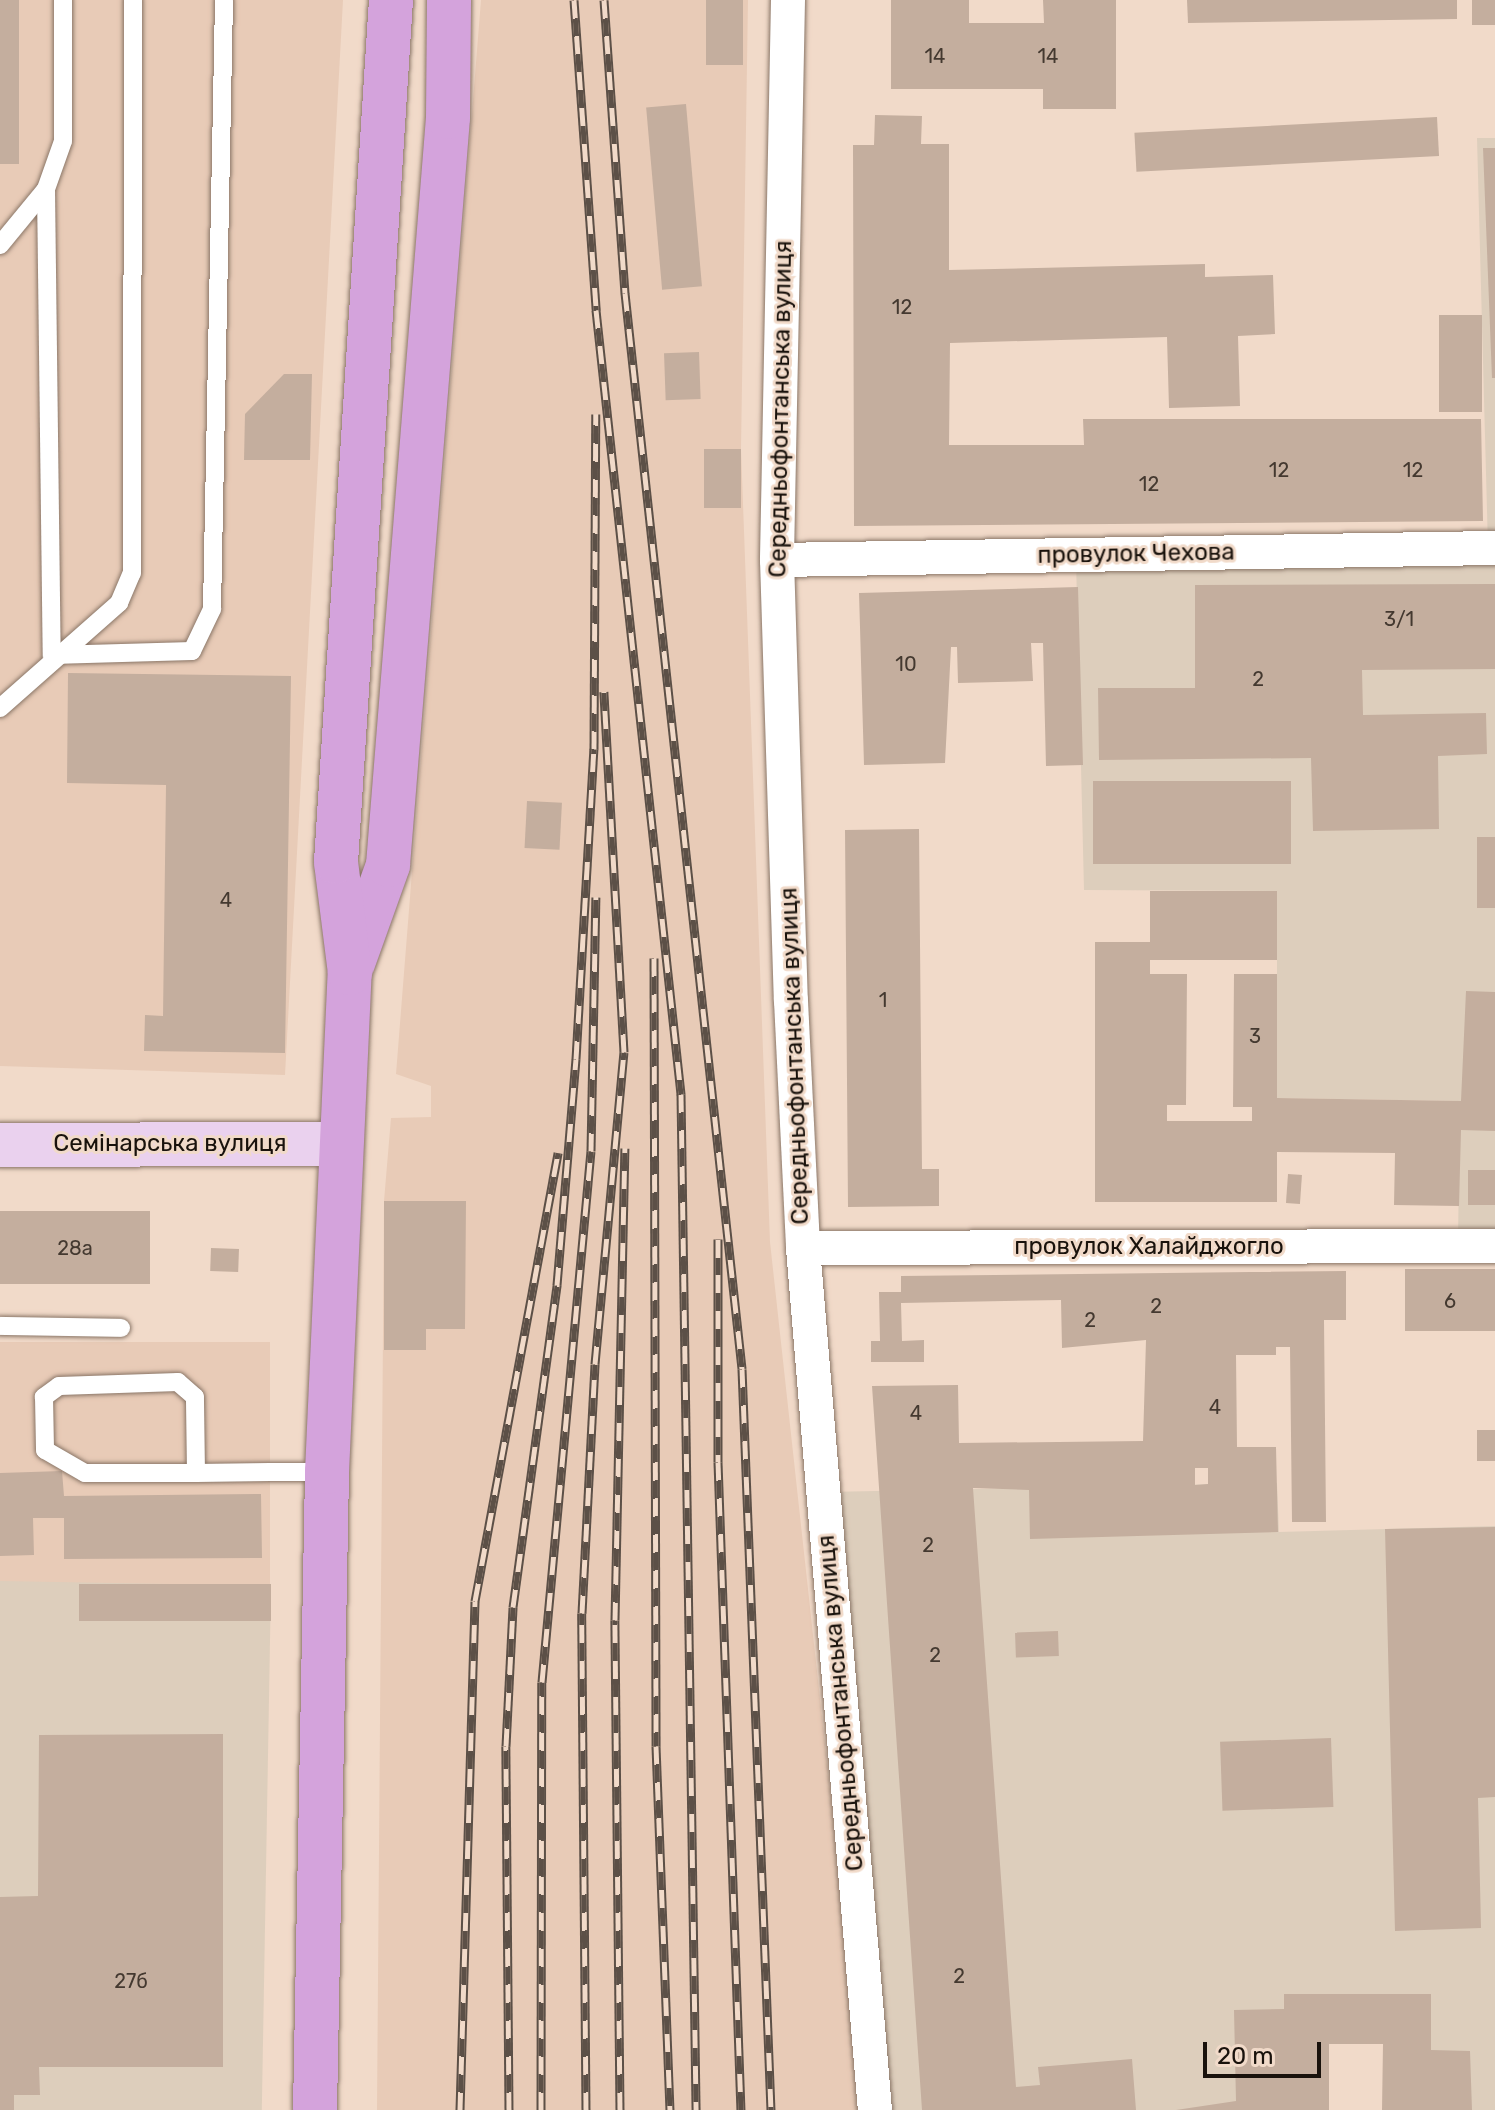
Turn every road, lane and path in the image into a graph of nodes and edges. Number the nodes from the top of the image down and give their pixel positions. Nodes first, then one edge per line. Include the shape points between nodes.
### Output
1 (63, 0) edge
2 (133, 0) edge
3 (224, 0) edge
4 (391, 0) edge
5 (449, 0) edge
6 (788, 0) edge
7 (46, 189) junction
8 (0, 245) edge
9 (1495, 548) edge
10 (777, 560) junction
11 (52, 655) junction
12 (0, 708) edge
13 (350, 973) junction
14 (341, 1144) junction
15 (0, 1145) edge
16 (1495, 1246) edge
17 (803, 1248) junction
18 (0, 1326) edge
19 (121, 1328) dead end
20 (327, 1472) junction
21 (196, 1473) junction
22 (315, 2110) edge
23 (875, 2110) edge

1 - 7 lane via 63,141
2 - 11 lane via 132,573 119,603
3 - 11 lane via 212,609 192,651
4 - 13 main road via 336,862
5 - 13 main road via 448,117 388,865
6 - 10 street, Середньофонтанська вулиця
7 - 8 lane
7 - 11 lane
9 - 10 street, провулок Чехова
10 - 17 street, Середньофонтанська вулиця
11 - 12 lane
13 - 14 main road
14 - 15 street, Семінарська вулиця
14 - 20 main road
16 - 17 street, провулок Халайджогло
17 - 23 street, Середньофонтанська вулиця
18 - 19 lane
20 - 21 lane
20 - 22 main road
21 - 21 lane via 85,1473 45,1450 44,1397 59,1386 178,1382 195,1397

